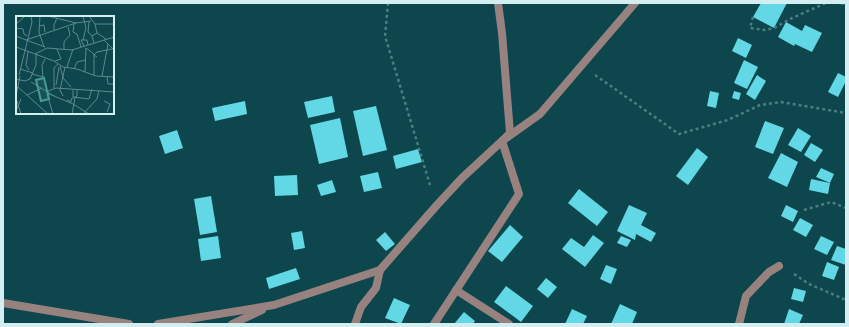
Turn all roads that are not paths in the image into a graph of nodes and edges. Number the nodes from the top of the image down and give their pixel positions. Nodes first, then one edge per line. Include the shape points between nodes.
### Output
1 (498, 3) edge
2 (635, 3) edge
3 (502, 141) junction
4 (779, 266) road end
5 (380, 270) junction
6 (456, 290) junction
7 (3, 303) edge
8 (274, 305) junction
9 (129, 324) edge
10 (158, 324) edge
11 (232, 324) edge
12 (355, 324) edge
13 (434, 324) edge
14 (509, 324) edge
15 (739, 324) edge

1 - 3 street via 510,133
2 - 3 street via 540,114
3 - 5 street via 462,178
3 - 6 street via 519,194
4 - 15 street via 769,272 746,296
5 - 8 street
5 - 12 street via 376,288 361,307
6 - 13 street
6 - 14 street
7 - 9 street
8 - 10 street
8 - 11 street

